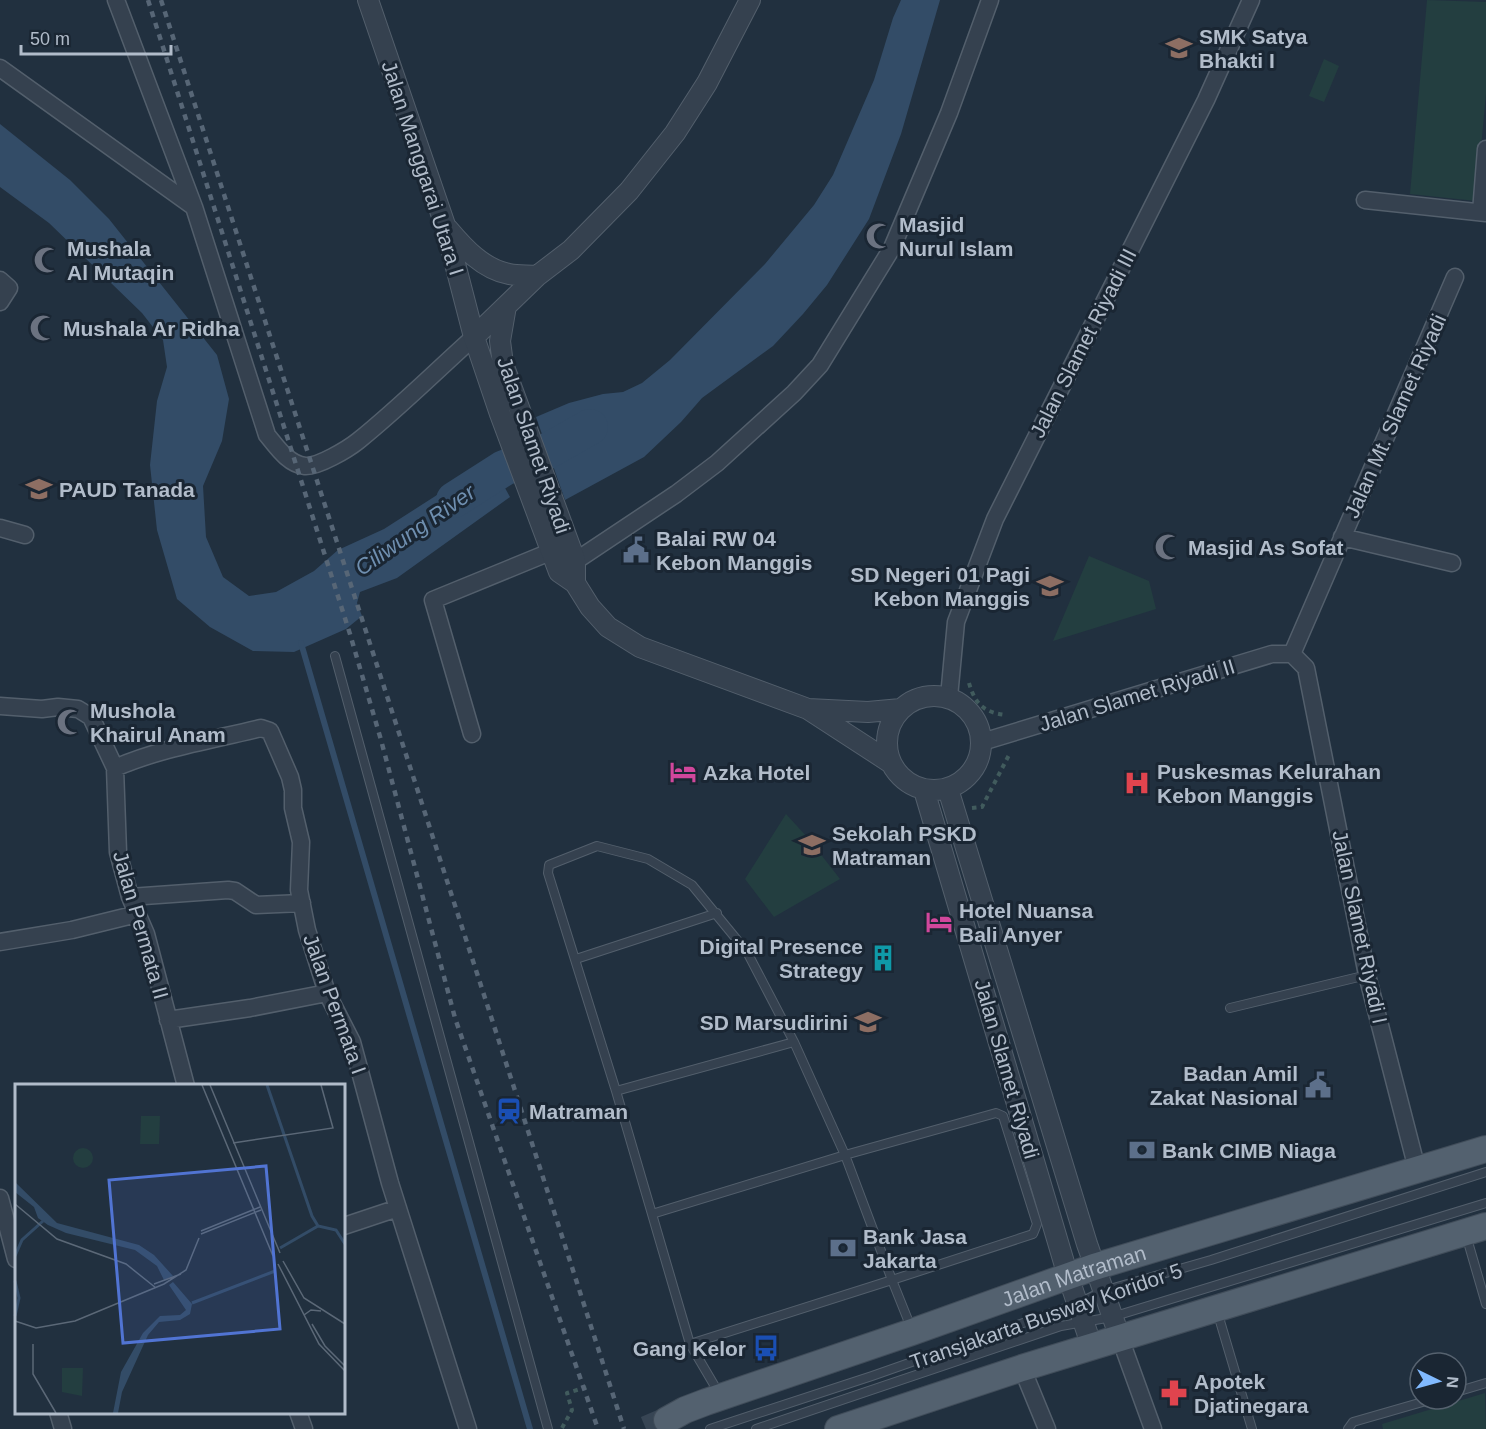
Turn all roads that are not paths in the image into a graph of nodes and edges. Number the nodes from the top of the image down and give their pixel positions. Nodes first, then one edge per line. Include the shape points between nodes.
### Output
1 (116, 0) edge
2 (369, 0) edge
3 (750, 0) edge
4 (990, 0) edge
5 (1251, 0) edge
6 (0, 68) edge
7 (1486, 149) edge
8 (1365, 200) dead end
9 (194, 207) junction
10 (1483, 212) edge
11 (445, 225) junction
12 (537, 276) junction
13 (1455, 277) dead end
14 (0, 280) edge
15 (0, 302) edge
16 (506, 306) junction
17 (474, 337) junction
18 (509, 411) junction
19 (544, 509) junction
20 (0, 528) edge
21 (26, 535) dead end
22 (1342, 537) junction
23 (550, 552) junction
24 (1452, 563) dead end
25 (569, 572) junction
26 (1292, 654) junction
27 (335, 656) dead end
28 (949, 697) junction
29 (0, 706) edge
30 (808, 709) junction
31 (901, 709) junction
32 (472, 734) dead end
33 (982, 742) junction
34 (891, 763) junction
35 (115, 768) junction
36 (948, 789) junction
37 (924, 790) junction
38 (130, 897) junction
39 (302, 903) junction
40 (717, 913) junction
41 (137, 914) junction
42 (0, 942) edge
43 (576, 959) junction
44 (1367, 975) junction
45 (327, 993) junction
46 (1230, 1008) dead end
47 (168, 1020) junction
48 (794, 1042) junction
49 (185, 1084) edge
50 (616, 1091) junction
51 (1486, 1149) edge
52 (844, 1155) junction
53 (1416, 1170) junction
54 (1486, 1172) edge
55 (6, 1200) edge
56 (1486, 1203) edge
57 (398, 1208) junction
58 (652, 1214) junction
59 (345, 1226) edge
60 (1476, 1229) edge
61 (15, 1253) edge
62 (1094, 1267) junction
63 (1068, 1276) junction
64 (892, 1280) junction
65 (1103, 1291) junction
66 (1486, 1304) edge
67 (1216, 1309) junction
68 (1080, 1314) junction
69 (1116, 1328) junction
70 (912, 1332) junction
71 (690, 1344) junction
72 (1092, 1347) junction
73 (1022, 1368) junction
74 (1486, 1383) edge
75 (1468, 1388) edge
76 (1408, 1406) edge
77 (695, 1407) joint
78 (58, 1414) edge
79 (298, 1414) edge
80 (63, 1429) edge
81 (304, 1429) edge
82 (468, 1429) edge
83 (548, 1429) edge
84 (710, 1429) edge
85 (756, 1429) edge
86 (838, 1429) edge
87 (1047, 1429) edge
88 (1153, 1429) edge
89 (1252, 1429) edge
90 (1348, 1429) edge

1 - 9 street
2 - 11 street, Jalan Manggarai Utara I
3 - 12 street via 707,84 675,134 629,191 571,250
4 - 25 street via 949,113 892,248 820,365 717,463
5 - 28 street, Jalan Slamet Riyadi III via 1206,100 994,519 956,622
6 - 9 street
7 - 10 street
8 - 10 street
9 - 17 street via 267,435 295,463 316,465 357,443
11 - 12 street via 468,253 488,265 507,274
11 - 17 street, Jalan Manggarai Utara I
12 - 16 street
13 - 22 street, Jalan Mt. Slamet Riyadi
14 - 15 street via 9,288
16 - 17 street
16 - 18 street, Jalan Slamet Riyadi via 500,341
17 - 18 street, Jalan Slamet Riyadi
18 - 19 street, Jalan Slamet Riyadi
19 - 23 street, Jalan Slamet Riyadi
19 - 25 street, Jalan Slamet Riyadi
20 - 21 street
22 - 24 street
22 - 26 street, Jalan Mt. Slamet Riyadi
23 - 25 street, Jalan Slamet Riyadi
23 - 32 street via 433,600
25 - 30 street, Jalan Slamet Riyadi via 590,607 608,627 640,647
26 - 33 street, Jalan Slamet Riyadi II via 1272,654
26 - 44 street, Jalan Slamet Riyadi I via 1306,668
27 - 83 lane
28 - 31 street via 915,699
28 - 33 street via 973,714
29 - 35 street, Jalan Permata II via 58,707 91,717
30 - 31 street, Jalan Slamet Riyadi
30 - 34 street, Jalan Slamet Riyadi
31 - 34 street via 890,725 886,744
33 - 36 street via 973,771
34 - 37 street via 904,781
35 - 38 street, Jalan Permata II via 118,852
35 - 39 street, Jalan Permata I via 170,749 261,729 270,731 293,790 301,842
36 - 37 street
36 - 62 street, Jalan Slamet Riyadi
37 - 63 street, Jalan Slamet Riyadi
38 - 39 street via 228,890 256,905
38 - 41 street, Jalan Permata II
39 - 45 street, Jalan Permata I
40 - 43 lane
40 - 43 lane via 692,885 648,858 597,846 548,868
40 - 48 lane via 747,952
41 - 42 street
41 - 47 street, Jalan Permata II via 146,934
43 - 50 lane
44 - 46 lane
44 - 53 street, Jalan Slamet Riyadi I
45 - 47 street
45 - 57 street, Jalan Permata I via 352,1042
47 - 49 street, Jalan Permata II
48 - 50 lane
48 - 52 lane
50 - 58 lane
51 - 53 main road, Jalan Matraman
52 - 58 lane
52 - 64 lane
52 - 64 lane via 996,1113 1003,1116 1037,1224 1033,1234
53 - 62 main road, Jalan Matraman
54 - 65 lane, Transjakarta Busway Koridor 5
55 - 61 street
56 - 69 lane, Transjakarta Busway Koridor 5
57 - 59 street
57 - 82 street, Jalan Permata I
58 - 71 lane
60 - 66 lane
60 - 67 main road
62 - 63 main road, Jalan Matraman
62 - 65 street, Jalan Slamet Riyadi
63 - 68 street, Jalan Slamet Riyadi
63 - 70 main road, Jalan Matraman
64 - 70 lane
64 - 71 lane
65 - 68 lane, Transjakarta Busway Koridor 5
65 - 69 street, Jalan Slamet Riyadi
67 - 69 main road
67 - 89 lane
68 - 69 lane, Transjakarta Busway Koridor 5
68 - 72 street, Jalan Slamet Riyadi
68 - 84 lane, Transjakarta Busway Koridor 5
68 - 85 lane, Transjakarta Busway Koridor 5 via 1061,1326
69 - 72 main road
69 - 88 street
70 - 77 main road, Jalan Matraman
71 - 77 lane
72 - 73 main road
73 - 86 main road
73 - 87 street
74 - 75 lane
76 - 90 lane via 1353,1422
78 - 80 street
79 - 81 street

